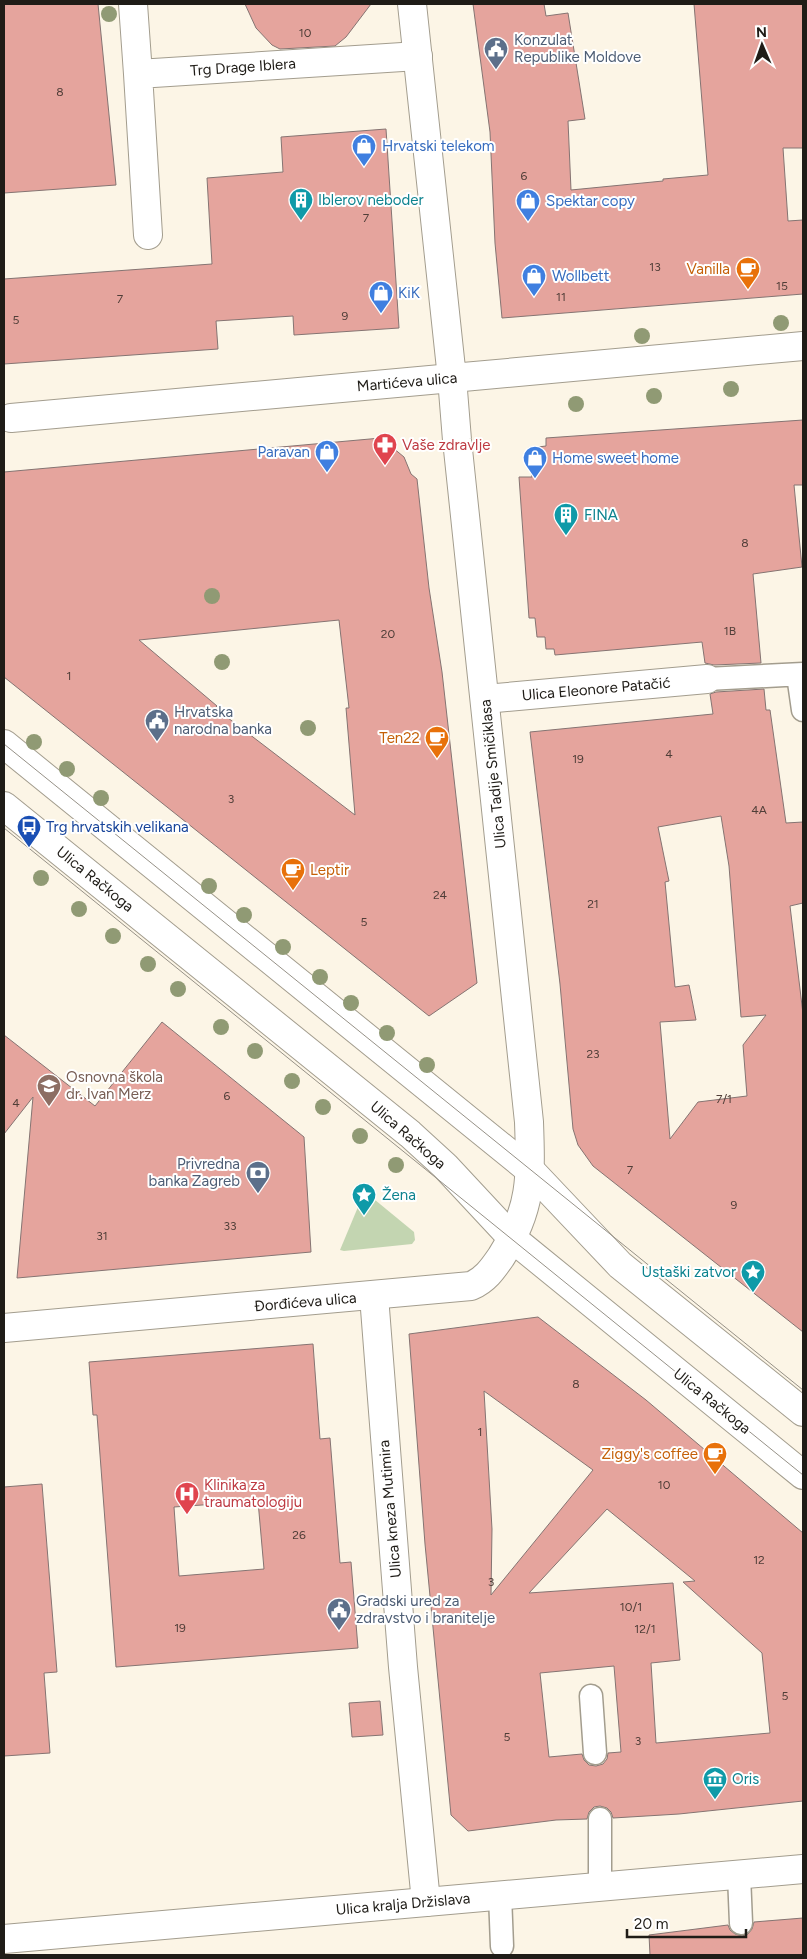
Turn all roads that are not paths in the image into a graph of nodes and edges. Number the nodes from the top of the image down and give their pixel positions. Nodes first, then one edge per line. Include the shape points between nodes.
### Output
1 (133, 4) edge
2 (412, 4) edge
3 (418, 56) junction
4 (138, 74) junction
5 (148, 235) dead end
6 (803, 346) edge
7 (452, 378) junction
8 (11, 418) dead end
9 (801, 674) edge
10 (707, 679) joint
11 (485, 699) junction
12 (803, 710) edge
13 (4, 744) edge
14 (4, 806) edge
15 (531, 1170) junction
16 (512, 1239) junction
17 (374, 1296) junction
18 (4, 1328) edge
19 (803, 1412) edge
20 (803, 1474) edge
21 (590, 1696) dead end
22 (595, 1754) dead end
23 (600, 1819) dead end
24 (803, 1870) edge
25 (739, 1875) junction
26 (600, 1887) junction
27 (500, 1895) junction
28 (426, 1902) junction
29 (742, 1923) dead end
30 (4, 1939) edge
31 (502, 1946) dead end

1 - 4 street
2 - 3 street
3 - 4 street, Trg Drage Iblera
3 - 7 street
4 - 5 street
6 - 7 street, Martićeva ulica
7 - 8 street, Martićeva ulica
7 - 11 street, Ulica Tadije Smičiklasa
9 - 10 lane
9 - 12 lane
10 - 11 street, Ulica Eleonore Patačić
11 - 15 street, Ulica Tadije Smičiklasa via 529,1122
13 - 15 street
14 - 16 street, Ulica Račkoga via 416,1139
15 - 16 street, Đorđićeva ulica via 521,1220
15 - 19 street via 620,1265
16 - 17 street, Đorđićeva ulica via 485,1279 471,1286
16 - 20 street, Ulica Račkoga
17 - 18 street, Đorđićeva ulica
17 - 28 street, Ulica kneza Mutimira via 403,1667
21 - 22 lane
23 - 26 lane
24 - 25 street, Ulica kralja Držislava
25 - 26 street, Ulica kralja Držislava
25 - 29 lane
26 - 27 street, Ulica kralja Držislava
27 - 28 street, Ulica kralja Držislava
27 - 31 lane
28 - 30 street, Ulica kralja Držislava

